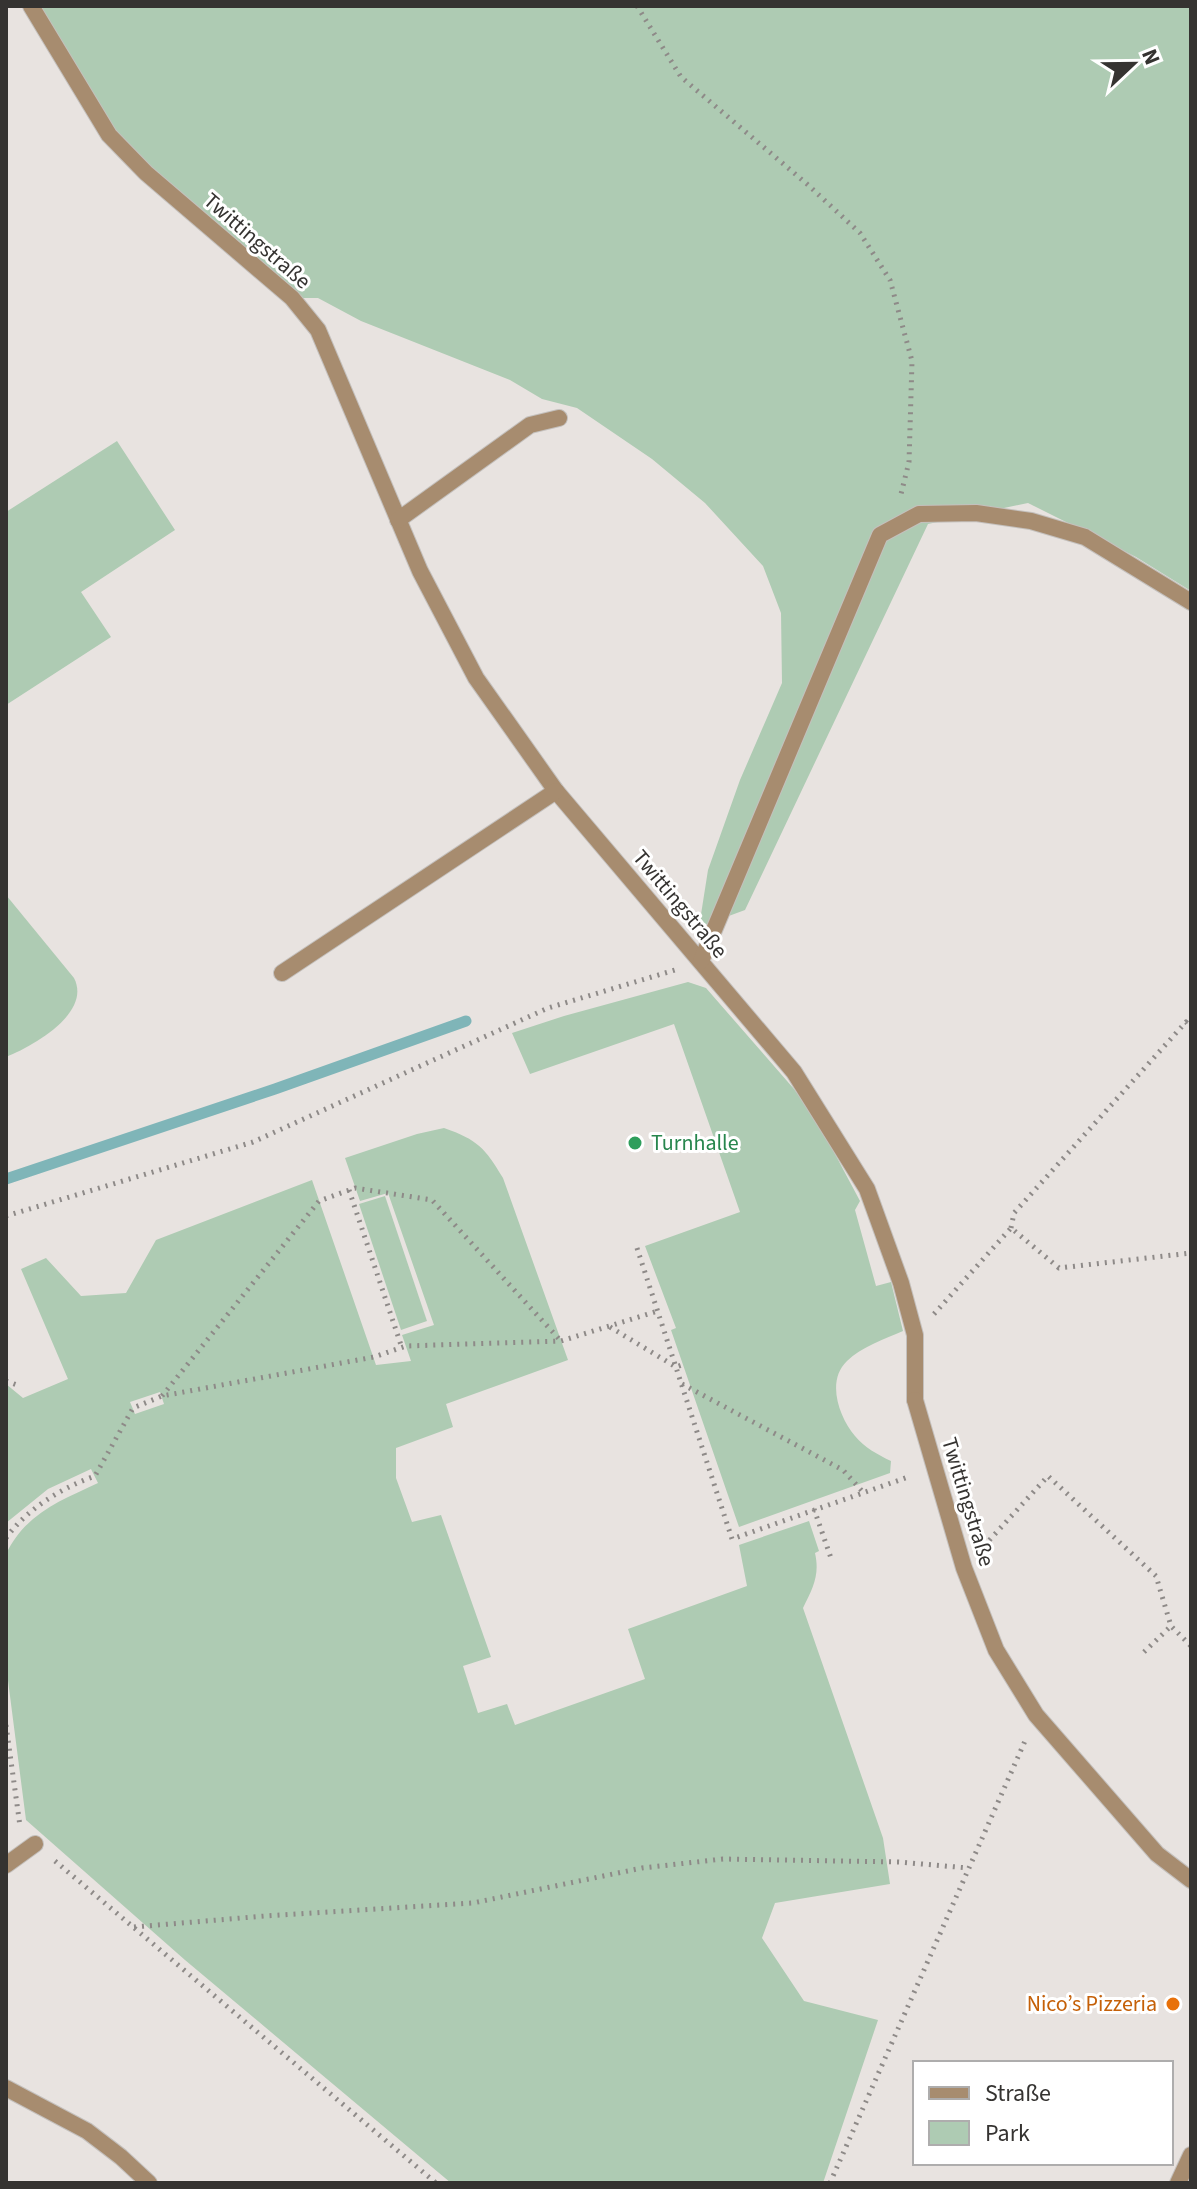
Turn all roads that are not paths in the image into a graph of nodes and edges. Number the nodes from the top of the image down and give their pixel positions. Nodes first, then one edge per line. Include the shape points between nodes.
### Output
1 (31, 6) edge
2 (559, 418) dead end
3 (398, 520) junction
4 (1191, 602) edge
5 (556, 791) junction
6 (701, 961) junction
7 (282, 973) dead end
8 (35, 1844) road end
9 (6, 1865) edge
10 (1191, 1880) edge
11 (6, 2088) edge
12 (1191, 2155) edge
13 (149, 2183) edge
14 (1178, 2183) edge

1 - 3 street, Twittingstraße via 109,135 292,298 318,330
2 - 3 street via 530,425
3 - 5 street, Twittingstraße via 476,678
4 - 6 street via 1085,537 1031,521 976,513 919,514 880,535
5 - 6 street, Twittingstraße
5 - 7 street
6 - 10 street, Twittingstraße via 794,1072 867,1189 915,1335 915,1400 964,1568 996,1650 1036,1715 1157,1854
8 - 9 street
11 - 13 street via 87,2131
12 - 14 street

